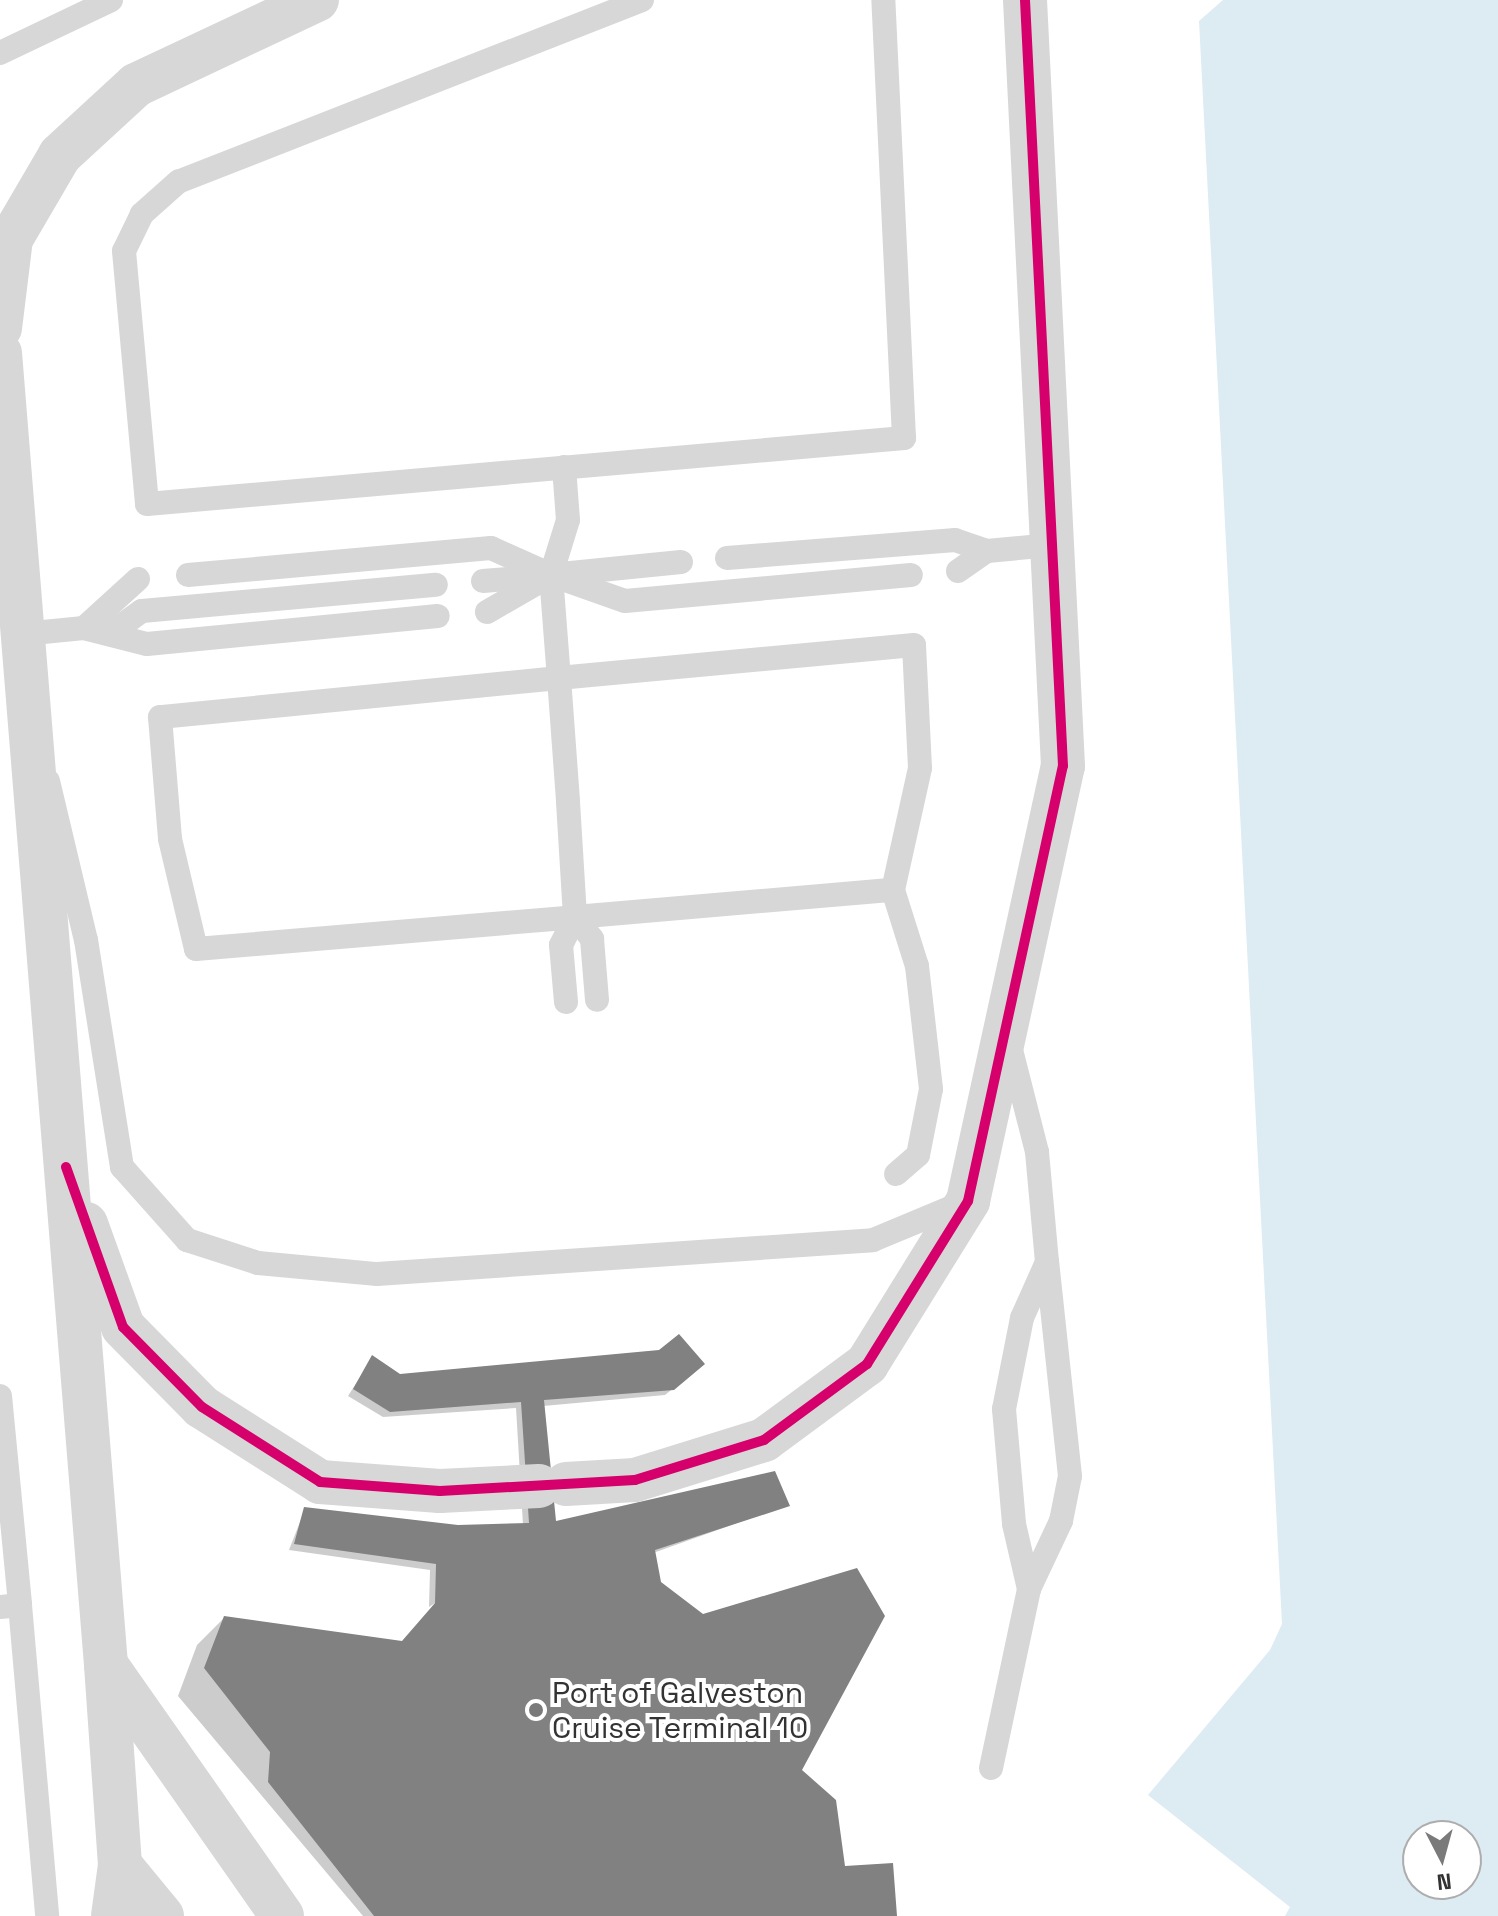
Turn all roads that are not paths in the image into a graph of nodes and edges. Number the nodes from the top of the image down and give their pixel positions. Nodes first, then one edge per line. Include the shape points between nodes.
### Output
1 (111, 0) edge
2 (317, 0) edge
3 (642, 0) edge
4 (883, 0) edge
5 (1025, 0) edge
6 (0, 53) edge
7 (0, 328) edge
8 (0, 353) edge
9 (564, 467) junction
10 (1052, 545) junction
11 (987, 551) junction
12 (727, 558) dead end
13 (681, 562) dead end
14 (958, 571) dead end
15 (188, 575) dead end
16 (551, 575) junction
17 (911, 575) dead end
18 (138, 579) dead end
19 (483, 581) dead end
20 (436, 585) dead end
21 (487, 612) dead end
22 (438, 616) dead end
23 (84, 628) junction
24 (23, 634) junction
25 (110, 634) junction
26 (559, 678) junction
27 (32, 740) junction
28 (893, 890) junction
29 (575, 917) junction
30 (597, 1000) dead end
31 (566, 1002) dead end
32 (1006, 1028) junction
33 (66, 1167) junction
34 (896, 1174) dead end
35 (968, 1201) junction
36 (1047, 1262) junction
37 (0, 1396) edge
38 (1029, 1589) junction
39 (10, 1606) edge
40 (106, 1665) junction
41 (991, 1768) dead end
42 (120, 1865) junction
43 (47, 1916) edge
44 (113, 1916) edge
45 (162, 1916) edge
46 (282, 1916) edge

1 - 6 lane
2 - 7 street via 136,85 60,155 11,239
3 - 9 lane via 179,181 142,214 124,251 147,504
4 - 9 lane via 904,438
5 - 10 street
8 - 24 street
9 - 16 lane via 568,520
10 - 11 lane
10 - 32 street via 1063,766
11 - 12 lane via 955,540
11 - 14 lane
13 - 16 lane
15 - 16 lane via 491,548
16 - 17 lane via 625,601
16 - 19 lane
16 - 21 lane
16 - 26 lane
18 - 23 lane
20 - 25 lane via 142,611
22 - 25 lane via 147,644
23 - 24 lane
23 - 25 lane
24 - 27 street
26 - 28 lane via 914,645 920,768
26 - 29 lane
26 - 29 lane via 160,717 170,839 196,949
27 - 33 street
27 - 35 lane via 58,807 122,1167 187,1240 258,1263 377,1274 873,1240
28 - 29 lane
28 - 34 lane via 917,966 931,1089 918,1155
29 - 30 lane via 592,939
29 - 31 lane via 561,945
32 - 35 street
32 - 36 lane via 1037,1152
33 - 35 street via 123,1327 202,1407 320,1482 440,1491 635,1480 764,1440 867,1364
33 - 40 street
36 - 38 lane via 1022,1318 1004,1409 1014,1524
36 - 38 lane via 1070,1476 1061,1521
37 - 39 lane
38 - 41 lane
39 - 43 lane
40 - 42 street
40 - 46 street
42 - 44 street
42 - 45 street

